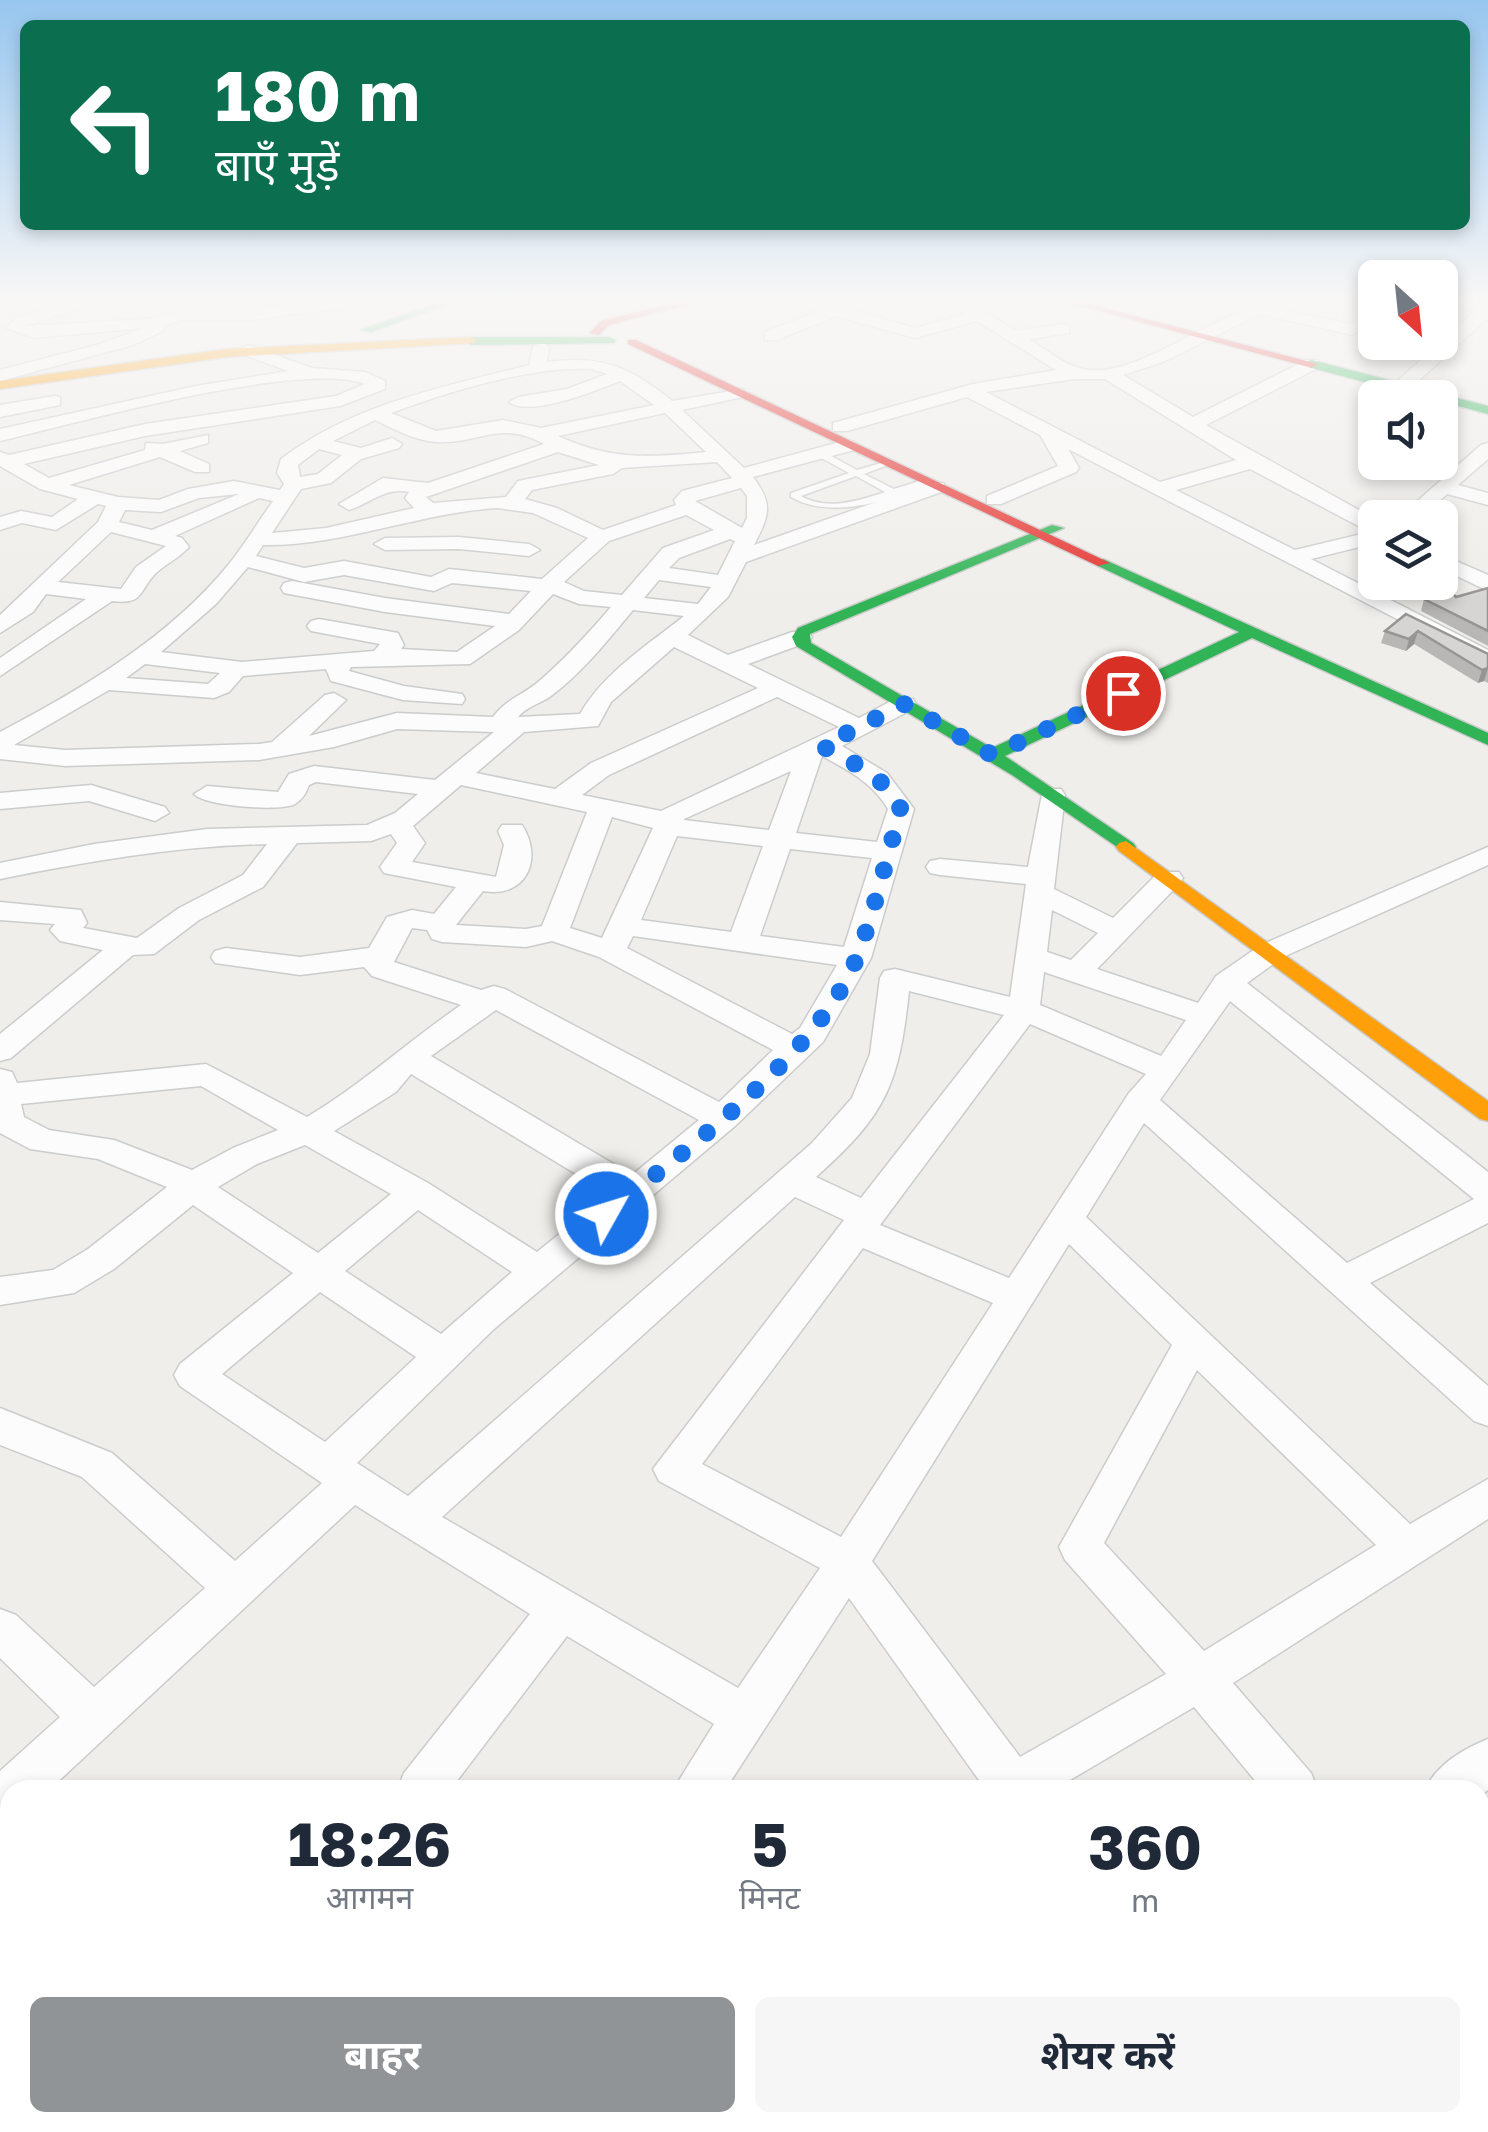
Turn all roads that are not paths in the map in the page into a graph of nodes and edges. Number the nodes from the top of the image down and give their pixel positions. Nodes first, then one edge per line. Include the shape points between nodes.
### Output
1 (42, 402) edge
2 (143, 402) edge
3 (180, 402) edge
4 (265, 402) edge
5 (331, 402) edge
6 (412, 402) edge
7 (580, 402) edge
8 (660, 402) edge
9 (693, 402) edge
10 (760, 402) edge
11 (772, 402) edge
12 (939, 402) edge
13 (992, 402) edge
14 (1155, 402) edge
15 (1236, 402) edge
16 (1460, 402) edge
17 (668, 408) junction
18 (1488, 410) edge
19 (0, 411) edge
20 (100, 412) junction
21 (463, 412) dead end
22 (266, 414) junction
23 (378, 414) junction
24 (203, 420) junction
25 (602, 420) junction
26 (1192, 425) junction
27 (488, 426) junction
28 (1048, 432) junction
29 (124, 434) junction
30 (0, 435) edge
31 (844, 437) junction
32 (553, 439) junction
33 (318, 443) junction
34 (392, 444) dead end
35 (1488, 448) edge
36 (162, 450) junction
37 (357, 453) junction
38 (819, 454) junction
39 (721, 456) junction
40 (3, 460) edge
41 (630, 460) junction
42 (1252, 462) junction
43 (885, 463) junction
44 (202, 468) dead end
45 (855, 473) junction
46 (743, 478) junction
47 (47, 485) junction
48 (932, 485) junction
49 (1444, 487) junction
50 (427, 489) junction
51 (1156, 489) junction
52 (289, 490) junction
53 (262, 492) junction
54 (898, 495) junction
55 (92, 498) junction
56 (1488, 499) edge
57 (994, 500) junction
58 (1429, 500) edge
59 (118, 503) junction
60 (349, 504) dead end
61 (510, 504) junction
62 (686, 508) junction
63 (430, 512) junction
64 (1358, 518) edge
65 (566, 520) junction
66 (0, 524) edge
67 (107, 525) junction
68 (1049, 532) junction
69 (154, 537) junction
70 (257, 538) junction
71 (602, 538) junction
72 (1358, 541) edge
73 (737, 543) junction
74 (385, 544) dead end
75 (529, 550) junction
76 (1290, 558) junction
77 (243, 559) junction
78 (574, 560) junction
79 (1458, 569) edge
80 (650, 572) junction
81 (727, 582) junction
82 (1488, 584) edge
83 (40, 587) junction
84 (546, 587) junction
85 (292, 588) dead end
86 (105, 596) junction
87 (625, 602) junction
88 (704, 611) junction
89 (514, 621) junction
90 (0, 626) edge
91 (318, 626) dead end
92 (1253, 632) junction
93 (671, 636) junction
94 (800, 637) junction
95 (587, 650) junction
96 (140, 656) junction
97 (381, 657) junction
98 (648, 657) junction
99 (1488, 659) edge
100 (342, 662) junction
101 (728, 663) junction
102 (236, 668) junction
103 (0, 669) edge
104 (104, 682) junction
105 (777, 688) junction
106 (534, 695) junction
107 (453, 699) dead end
108 (602, 699) junction
109 (334, 700) dead end
110 (904, 704) junction
111 (1488, 721) edge
112 (508, 725) junction
113 (856, 726) junction
114 (1488, 740) edge
115 (0, 742) edge
116 (816, 749) junction
117 (277, 750) junction
118 (0, 751) edge
119 (992, 755) junction
120 (46, 758) junction
121 (450, 783) junction
122 (207, 794) dead end
123 (1052, 794) junction
124 (8, 799) edge
125 (558, 800) junction
126 (602, 809) junction
127 (155, 813) dead end
128 (398, 822) junction
129 (668, 823) junction
130 (512, 831) dead end
131 (287, 837) junction
132 (780, 839) junction
133 (888, 852) junction
134 (1488, 855) edge
135 (940, 868) dead end
136 (0, 871) edge
137 (1169, 878) junction
138 (476, 882) junction
139 (1040, 885) junction
140 (0, 911) edge
141 (441, 924) junction
142 (1117, 931) junction
143 (554, 932) junction
144 (617, 939) junction
145 (743, 941) junction
146 (126, 946) junction
147 (1272, 951) junction
148 (377, 956) junction
149 (226, 957) dead end
150 (1031, 957) junction
151 (854, 964) junction
152 (1077, 972) junction
153 (894, 978) junction
154 (1227, 983) junction
155 (485, 1002) junction
156 (1024, 1010) junction
157 (1205, 1016) junction
158 (794, 1048) junction
159 (0, 1051) edge
160 (408, 1057) junction
161 (1167, 1072) junction
162 (2, 1088) edge
163 (1141, 1100) junction
164 (1488, 1113) edge
165 (723, 1118) junction
166 (310, 1130) junction
167 (791, 1180) junction
168 (192, 1187) junction
169 (1488, 1191) edge
170 (416, 1192) junction
171 (633, 1192) junction
172 (1488, 1207) edge
173 (1066, 1219) junction
174 (861, 1223) junction
175 (538, 1271) junction
176 (318, 1272) junction
177 (1343, 1281) junction
178 (0, 1291) edge
179 (1016, 1297) junction
180 (1192, 1342) junction
181 (443, 1355) junction
182 (1488, 1410) edge
183 (4, 1434) edge
184 (341, 1473) junction
185 (1488, 1497) edge
186 (410, 1520) junction
187 (1407, 1548) junction
188 (848, 1562) junction
189 (236, 1588) junction
190 (561, 1608) junction
191 (0, 1629) edge
192 (1200, 1679) junction
193 (92, 1716) junction
194 (745, 1718) junction
195 (1488, 1762) edge
196 (25, 1780) edge
197 (428, 1780) edge
198 (704, 1780) edge
199 (1007, 1780) edge
200 (1029, 1780) edge
201 (1286, 1780) edge
202 (1463, 1780) edge

1 - 19 street
2 - 20 street
3 - 24 street
4 - 22 street
5 - 22 street
6 - 23 street
7 - 25 street
8 - 17 street
9 - 17 street
10 - 31 main road
11 - 31 main road
12 - 31 street
13 - 28 street
14 - 26 street
15 - 26 street
16 - 18 main road
17 - 25 street
17 - 39 street via 680,429
20 - 29 street
20 - 30 street
21 - 27 street
22 - 24 street
22 - 36 street via 262,425
23 - 27 street via 440,437
23 - 33 street
24 - 29 street
25 - 32 street
26 - 42 street
27 - 32 street via 525,428
28 - 51 street
28 - 57 street via 1069,468
29 - 36 street
29 - 40 street
31 - 38 street
31 - 43 main road
31 - 57 main road
32 - 41 street via 587,456
32 - 50 street
33 - 37 street
33 - 52 street via 288,463
34 - 37 street
35 - 49 street
36 - 44 street
36 - 47 street
37 - 52 street via 318,482
38 - 45 lane
38 - 46 street
39 - 41 street
39 - 46 street
40 - 47 street
41 - 61 street via 525,486
42 - 51 street
42 - 64 street
43 - 45 lane
43 - 48 main road
45 - 54 lane
45 - 54 lane via 794,495 822,506
46 - 62 street via 689,495
46 - 73 street via 758,509
47 - 55 street
48 - 54 street
48 - 68 main road
49 - 56 street
49 - 58 street
50 - 60 street via 390,482
50 - 63 street via 415,498
51 - 76 street
52 - 53 street
52 - 70 street
53 - 59 street via 234,486 161,506
53 - 69 street
54 - 73 street
55 - 59 street
55 - 66 street via 56,524 22,517
57 - 68 main road
59 - 67 street
61 - 63 street
61 - 65 street
62 - 71 street
62 - 73 street
63 - 70 street via 311,538
65 - 71 street
65 - 75 street
67 - 69 street
67 - 83 street via 49,547
68 - 92 main road
68 - 94 main road
68 - 111 main road
69 - 86 street via 178,546 144,572 130,594
70 - 77 street
71 - 78 street
72 - 76 street
73 - 80 street via 680,548
73 - 81 street
74 - 75 street
75 - 78 street via 535,557
76 - 99 street
77 - 84 street via 304,575 344,568 434,584 450,576
77 - 96 street via 208,599
78 - 84 street
79 - 82 street
80 - 81 street
80 - 87 street
81 - 88 street
83 - 86 street
83 - 90 street
84 - 87 street
84 - 89 street
85 - 89 street
86 - 103 street
87 - 88 street
87 - 95 street
88 - 93 street
89 - 97 street via 462,659
91 - 97 street via 390,638
92 - 114 main road
92 - 119 main road
93 - 98 street
93 - 101 street
94 - 101 street
94 - 110 main road via 804,646
95 - 98 street
95 - 106 street
96 - 102 street
96 - 104 street
97 - 100 street
98 - 108 street
100 - 102 street
100 - 107 street via 340,676
101 - 105 street
102 - 104 street via 208,692
104 - 115 street
105 - 113 street
105 - 125 street via 600,769
106 - 108 street
106 - 112 street via 515,705
108 - 112 street via 585,723
109 - 117 street
110 - 113 street
110 - 119 main road
112 - 117 street via 397,721
112 - 121 street
113 - 116 street
116 - 129 street via 673,814
116 - 132 street
116 - 133 street via 877,777 894,794 901,810
117 - 120 street
118 - 120 street
119 - 123 main road
120 - 124 street
121 - 122 street via 314,774 298,780 283,800
121 - 125 street
121 - 128 street
123 - 137 main road
123 - 139 street
124 - 127 street via 91,793
125 - 126 street
126 - 129 street
126 - 143 street
128 - 131 street via 371,834
128 - 138 street via 411,842 394,866
129 - 132 street
129 - 144 street
130 - 138 street via 518,845 510,881
131 - 136 street via 207,837
131 - 146 street via 240,890 189,914 143,948
132 - 133 street
132 - 145 street
133 - 151 street
134 - 147 street
135 - 139 street
137 - 142 street
137 - 147 main road
138 - 141 street
139 - 142 street
139 - 150 street
140 - 146 street via 71,916 70,935
141 - 143 street via 450,936
141 - 148 street via 396,924
142 - 152 street
143 - 144 street
144 - 145 street
144 - 158 street
145 - 151 street
146 - 159 street
147 - 154 street
147 - 164 main road
148 - 149 street via 300,966
148 - 155 street via 383,969
150 - 152 street
150 - 156 street
151 - 153 street
151 - 158 street via 812,1035
152 - 157 street
153 - 156 street
153 - 167 street via 886,1054 867,1103
154 - 157 street
154 - 169 street
155 - 160 street
155 - 165 street via 494,996 539,1017
156 - 161 street
156 - 174 street
157 - 161 street
158 - 165 street
160 - 166 street via 384,1084
160 - 171 street
161 - 163 street
162 - 166 street via 206,1075
162 - 168 street via 8,1123 42,1140 102,1148
163 - 173 street
163 - 177 street
165 - 171 street
166 - 168 street
166 - 170 street
167 - 174 street
167 - 186 street
168 - 176 street
168 - 178 street via 61,1283
170 - 175 street
170 - 176 street
171 - 175 street
172 - 177 street
173 - 179 street
173 - 180 street
174 - 179 street
174 - 188 street via 674,1469
175 - 181 street
176 - 181 street
176 - 184 street via 194,1375
177 - 182 street
179 - 188 street
180 - 187 street
180 - 192 street via 1080,1547
181 - 184 street
183 - 189 street via 97,1465
184 - 186 street
184 - 189 street
185 - 187 street
186 - 190 street
187 - 192 street
188 - 194 street
188 - 199 street
189 - 193 street
190 - 194 street
190 - 197 street
191 - 193 street
192 - 200 street
192 - 201 street
193 - 196 street
194 - 198 street
195 - 202 street

